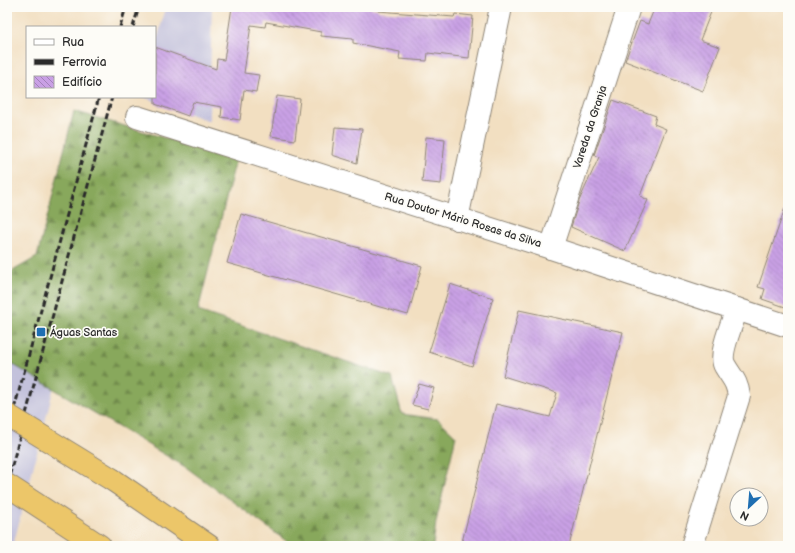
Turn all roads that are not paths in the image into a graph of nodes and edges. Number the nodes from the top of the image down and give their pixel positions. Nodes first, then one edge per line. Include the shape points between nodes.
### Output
1 (502, 7) edge
2 (629, 7) edge
3 (137, 117) dead end
4 (457, 219) junction
5 (551, 248) junction
6 (737, 309) junction
7 (788, 326) edge
8 (7, 414) edge
9 (7, 485) edge
10 (98, 545) edge
11 (209, 546) edge
12 (692, 546) edge

1 - 4 street
2 - 5 street, Vareda da Granja
3 - 4 street, Rua Doutor Mário Rosas da Silva
4 - 5 street, Rua Doutor Mário Rosas da Silva
5 - 6 street, Rua Doutor Mário Rosas da Silva
6 - 7 street, Rua Doutor Mário Rosas da Silva
6 - 12 street via 724,351 724,365 738,386 739,396
8 - 11 highway, bridge via 114,480
9 - 10 highway

